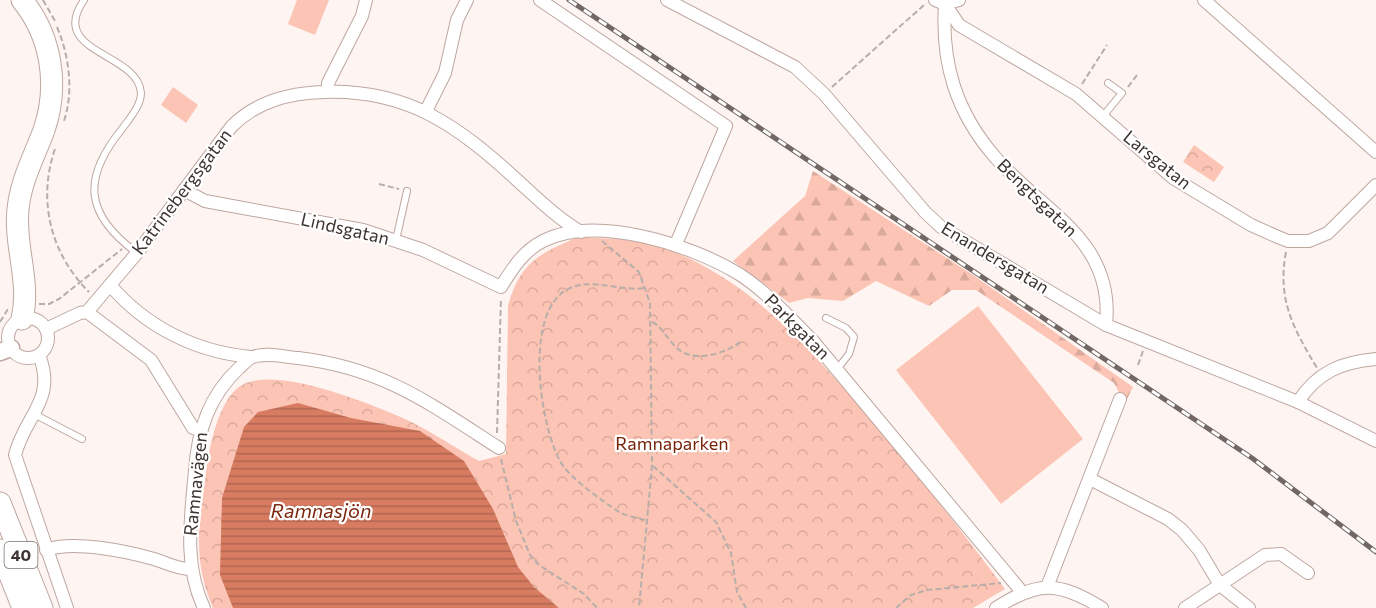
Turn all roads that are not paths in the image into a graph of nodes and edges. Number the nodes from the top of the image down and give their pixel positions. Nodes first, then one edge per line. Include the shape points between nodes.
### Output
1 (22, 0) edge
2 (84, 0) edge
3 (366, 0) edge
4 (466, 0) edge
5 (540, 0) edge
6 (667, 0) edge
7 (959, 0) edge
8 (940, 2) edge
9 (1213, 2) edge
10 (1108, 83) dead end
11 (328, 91) junction
12 (426, 111) junction
13 (1104, 116) junction
14 (1376, 152) edge
15 (1376, 185) edge
16 (184, 190) junction
17 (407, 191) road end
18 (581, 232) junction
19 (396, 240) junction
20 (676, 244) junction
21 (137, 253) junction
22 (110, 285) junction
23 (501, 287) joint
24 (24, 310) junction
25 (87, 312) junction
26 (826, 318) dead end
27 (1106, 325) junction
28 (46, 329) junction
29 (6, 350) edge
30 (39, 355) junction
31 (251, 357) junction
32 (1376, 359) edge
33 (838, 368) junction
34 (1120, 399) dead end
35 (1298, 402) junction
36 (34, 414) junction
37 (200, 430) junction
38 (82, 439) dead end
39 (1376, 441) edge
40 (499, 448) road end
41 (1090, 479) junction
42 (0, 503) edge
43 (0, 550) edge
44 (46, 550) junction
45 (190, 568) junction
46 (1308, 573) dead end
47 (1220, 585) junction
48 (1047, 587) junction
49 (1022, 592) junction
50 (24, 608) edge
51 (42, 608) edge
52 (67, 608) edge
53 (204, 608) edge
54 (996, 608) edge
55 (1102, 608) edge
56 (1185, 608) edge
57 (1249, 608) edge

1 - 24 highway via 43,34 52,85 48,118 25,176 18,212
2 - 21 lane via 76,15 78,33 86,44 128,71 141,94 135,111 105,149 93,177 97,206 111,228
3 - 11 street via 328,83
4 - 12 street via 456,20 446,73
5 - 20 street via 726,126
6 - 27 street, Enandersgatan via 795,67 824,94 941,227
7 - 8 street
8 - 13 street, Larsgatan via 970,34 1003,49
8 - 27 street, Bengtsgatan via 948,64 955,92 969,120 995,158 1078,235 1106,292
9 - 14 street
10 - 13 lane via 1122,93
11 - 12 street, Katrinebergsgatan via 378,94
11 - 16 street, Katrinebergsgatan via 281,97 242,116
12 - 18 street, Katrinebergsgatan via 463,133 561,220
13 - 15 street, Larsgatan via 1173,178 1251,225 1288,241 1309,241 1328,233
16 - 19 street, Lindsgatan via 205,201 363,230
16 - 21 street, Katrinebergsgatan
17 - 19 lane
18 - 20 street, Parkgatan via 637,235
18 - 23 street, Parkgatan via 564,233 530,250 516,262
19 - 23 street, Lindsgatan
20 - 33 street, Parkgatan via 740,275 778,305
21 - 22 street, Katrinebergsgatan
22 - 25 street, Katrinebergsgatan
22 - 31 street via 138,312 184,342
24 - 28 street
24 - 29 street via 9,332
25 - 28 street, Katrinebergsgatan
25 - 37 street via 151,360 193,428
26 - 33 lane via 854,337 849,354
27 - 35 street, Enandersgatan
28 - 30 street via 47,343
29 - 30 street via 24,357
30 - 36 street via 46,383
31 - 37 street, Ramnavägen via 214,398
31 - 40 street via 310,360 370,374 406,389
32 - 35 street via 1329,369 1310,384
33 - 49 street, Parkgatan
34 - 41 street
35 - 39 street, Enandersgatan
36 - 38 lane
36 - 44 street via 15,455
37 - 45 street, Ramnavägen via 192,497
41 - 47 street via 1182,530
41 - 48 street
42 - 51 highway, 40
43 - 50 highway, 40
44 - 45 street via 68,546 107,550
44 - 52 street
45 - 53 street, Ramnavägen
46 - 47 street via 1286,557 1265,555
47 - 56 street
47 - 57 street
48 - 49 street
48 - 55 street via 1070,592
49 - 54 street

